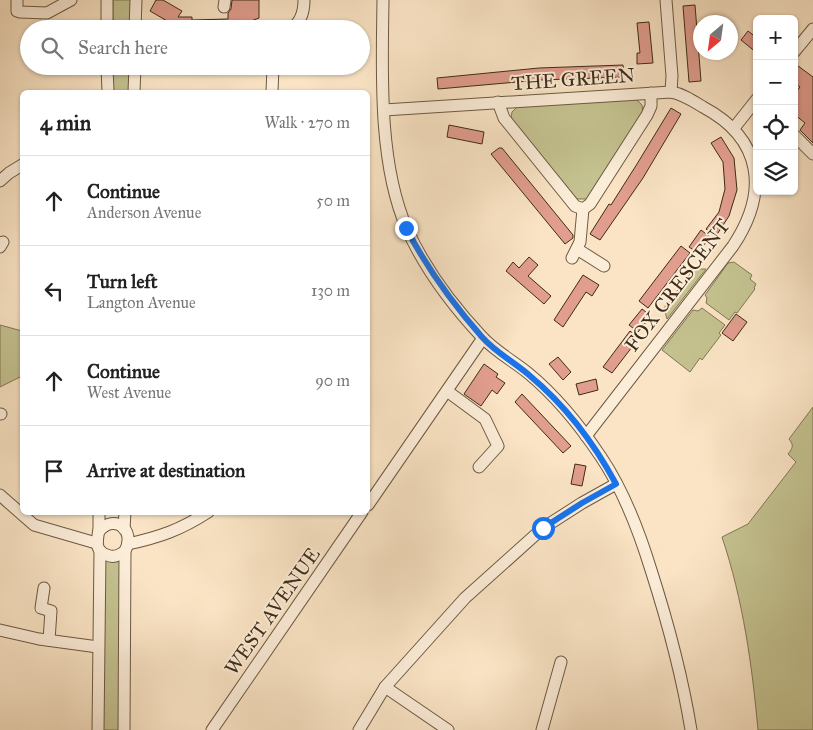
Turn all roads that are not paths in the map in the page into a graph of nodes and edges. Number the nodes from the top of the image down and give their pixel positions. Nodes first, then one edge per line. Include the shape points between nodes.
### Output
1 (18, 0) edge
2 (71, 0) edge
3 (107, 0) edge
4 (136, 0) edge
5 (304, 0) edge
6 (383, 0) edge
7 (666, 0) edge
8 (107, 20) edge
9 (135, 20) edge
10 (300, 20) edge
11 (813, 29) edge
12 (798, 47) edge
13 (108, 75) edge
14 (135, 75) edge
15 (273, 75) edge
16 (108, 90) edge
17 (134, 90) edge
18 (272, 90) edge
19 (672, 92) junction
20 (651, 93) junction
21 (498, 102) junction
22 (753, 104) edge
23 (384, 110) junction
24 (753, 116) edge
25 (742, 118) junction
26 (734, 128) junction
27 (798, 139) edge
28 (813, 154) edge
29 (20, 166) edge
30 (0, 181) edge
31 (583, 209) junction
32 (604, 266) dead end
33 (483, 338) junction
34 (447, 391) junction
35 (586, 436) junction
36 (479, 466) dead end
37 (616, 484) junction
38 (0, 495) edge
39 (370, 502) edge
40 (20, 512) edge
41 (23, 515) edge
42 (99, 515) edge
43 (125, 515) edge
44 (204, 515) edge
45 (360, 515) edge
46 (124, 528) junction
47 (99, 531) junction
48 (98, 547) junction
49 (127, 548) junction
50 (44, 588) dead end
51 (0, 630) edge
52 (49, 640) junction
53 (98, 647) junction
54 (561, 662) dead end
55 (385, 687) junction
56 (98, 730) edge
57 (124, 730) edge
58 (212, 730) edge
59 (359, 730) edge
60 (448, 730) edge
61 (542, 730) edge
62 (691, 730) edge

1 - 2 street via 20,12 47,13
3 - 8 street
4 - 9 street
5 - 10 street
6 - 23 street
7 - 19 street
11 - 12 street
13 - 16 street
14 - 17 street
15 - 18 street
19 - 20 street, THE GREEN
19 - 26 street, FOX CRESCENT via 710,110
20 - 21 street, THE GREEN
20 - 31 street, THE GREEN via 647,115 590,204
21 - 23 street, THE GREEN
21 - 31 street, THE GREEN via 504,118 575,206
22 - 25 street
23 - 33 street via 392,174 406,228 444,291
24 - 25 street
25 - 26 street
26 - 35 street, FOX CRESCENT via 747,146 755,178 754,200 744,227 733,246
27 - 28 street
29 - 30 street
31 - 32 street via 582,233 574,254
33 - 34 street
33 - 35 street via 535,380
34 - 36 street via 485,419 498,446
34 - 39 street
35 - 37 street
37 - 55 street via 543,528 465,598
37 - 62 street via 641,538 662,602 682,678
38 - 40 street
41 - 48 street via 34,524
42 - 47 street
43 - 46 street
44 - 49 street via 187,526
45 - 58 street, WEST AVENUE
46 - 47 street via 107,524
46 - 49 street via 129,537
47 - 48 street
48 - 49 street via 104,554 112,556
48 - 53 street
49 - 57 street
50 - 52 street via 41,608 51,611
51 - 52 street
52 - 53 street
53 - 56 street
54 - 61 street
55 - 59 street
55 - 60 street

